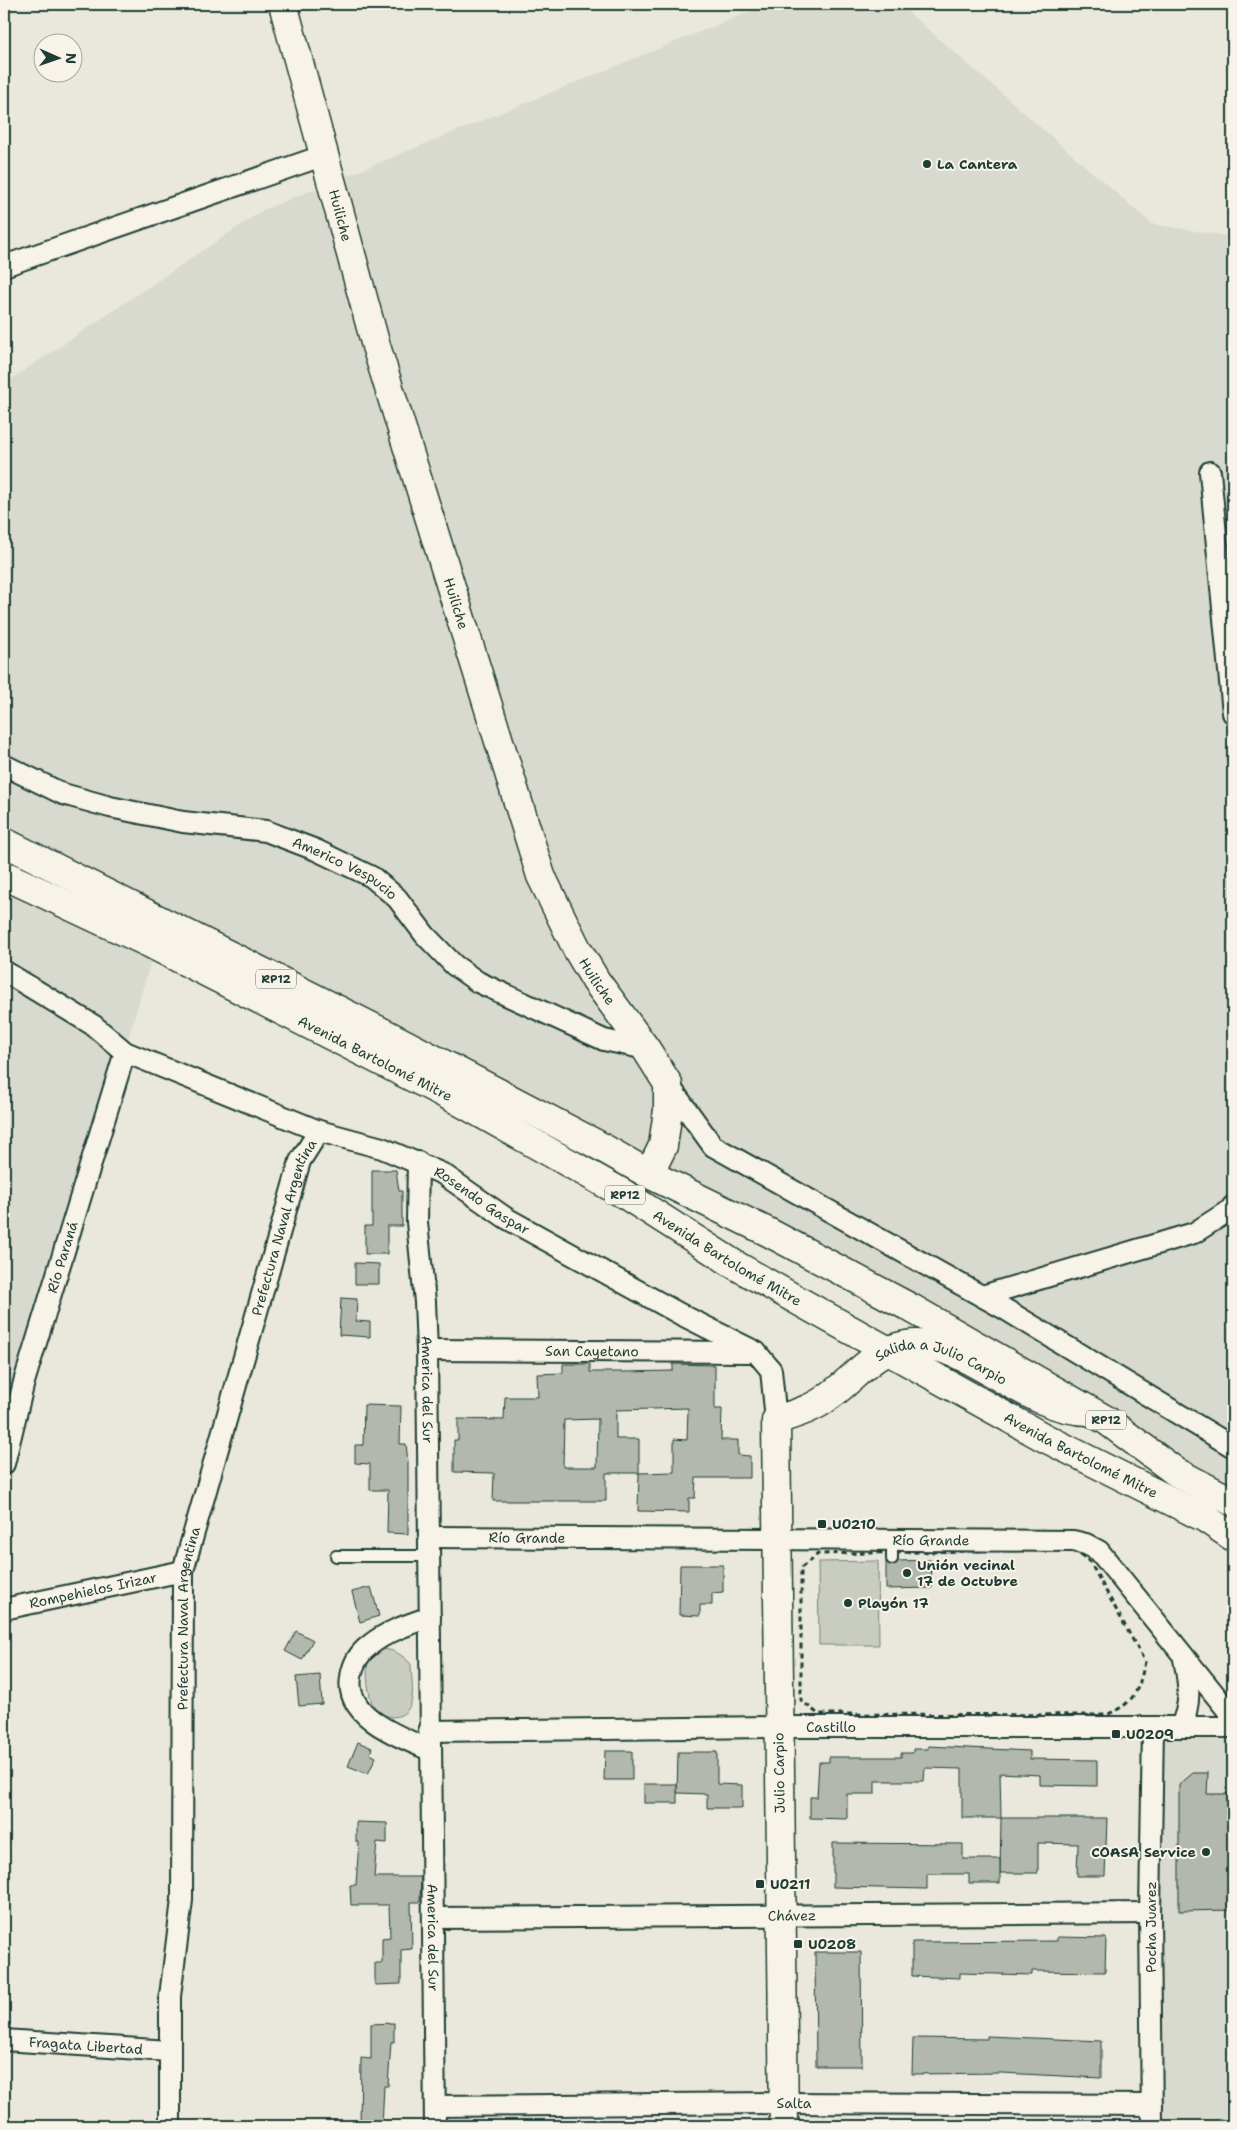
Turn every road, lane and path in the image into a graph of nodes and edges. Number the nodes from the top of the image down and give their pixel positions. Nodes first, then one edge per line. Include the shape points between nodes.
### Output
1 (283, 4) edge
2 (325, 155) junction
3 (4, 266) edge
4 (1210, 472) dead end
5 (1233, 714) edge
6 (4, 765) edge
7 (4, 842) edge
8 (4, 876) edge
9 (4, 971) edge
10 (646, 1049) junction
11 (125, 1052) junction
12 (668, 1084) junction
13 (319, 1132) junction
14 (418, 1162) junction
15 (649, 1174) junction
16 (1233, 1206) edge
17 (982, 1296) junction
18 (427, 1350) junction
19 (886, 1350) junction
20 (756, 1352) junction
21 (24, 1382) junction
22 (1090, 1411) junction
23 (776, 1420) junction
24 (4, 1438) edge
25 (1233, 1447) edge
26 (4, 1464) edge
27 (1233, 1502) edge
28 (1233, 1536) edge
29 (776, 1539) junction
30 (429, 1547) junction
31 (892, 1551) junction
32 (336, 1556) dead end
33 (183, 1571) junction
34 (4, 1609) edge
35 (430, 1617) junction
36 (1183, 1656) junction
37 (1233, 1717) edge
38 (779, 1727) junction
39 (1153, 1727) junction
40 (1180, 1727) junction
41 (1233, 1727) edge
42 (429, 1740) junction
43 (1150, 1913) junction
44 (782, 1916) junction
45 (432, 1918) junction
46 (4, 2040) edge
47 (169, 2051) junction
48 (1152, 2105) junction
49 (435, 2106) junction
50 (784, 2115) edge
51 (170, 2126) edge
52 (435, 2126) edge
53 (1152, 2126) edge

1 - 2 main road, Huiliche
2 - 3 street
2 - 10 main road, Huiliche via 376,346 542,876 596,981
4 - 5 street
6 - 10 street, Americo Vespucio via 63,794 110,808 183,822 266,831 316,850 372,877 397,898 454,965 478,982 604,1040
7 - 15 main road, Avenida Bartolomé Mitre / RP12 via 390,1036
8 - 19 main road, Avenida Bartolomé Mitre / RP12 via 149,943 458,1100 624,1194 738,1266
9 - 11 street, Rosendo Gaspar via 93,1025
10 - 12 main road, Huiliche
11 - 13 street, Rosendo Gaspar
11 - 21 street, Río Paraná
12 - 15 main road via 663,1146
12 - 17 street via 713,1146
13 - 14 street, Rosendo Gaspar via 382,1148
13 - 33 street, Prefectura Naval Argentina via 300,1161
14 - 18 street, America del Sur via 417,1222
14 - 20 street, Rosendo Gaspar via 443,1174 515,1223
15 - 22 main road, Avenida Bartolomé Mitre / RP12 via 912,1308
16 - 17 street via 1194,1233
17 - 25 street
18 - 20 street, San Cayetano
18 - 30 street, America del Sur
19 - 22 main road, Salida a Julio Carpio via 907,1344 932,1345 966,1359 1040,1401 1072,1410
19 - 23 main road, Salida a Julio Carpio via 827,1399
19 - 28 main road, Avenida Bartolomé Mitre / RP12 via 1051,1441 1168,1498
20 - 23 street, Rosendo Gaspar via 771,1370
21 - 24 street
21 - 26 street, Río Paraná
22 - 27 main road, Avenida Bartolomé Mitre / RP12 via 1176,1472
23 - 29 main road, Julio Carpio
29 - 30 street, Río Grande
29 - 31 street, Río Grande
29 - 38 main road, Julio Carpio
30 - 32 lane
30 - 35 street, America del Sur
31 - 31 path via 818,1554 801,1568 801,1700 818,1714 1106,1715 1122,1708 1133,1698 1145,1662 1090,1562 1073,1549
31 - 36 street, Río Grande via 1073,1541 1086,1544 1099,1551
33 - 34 street, Rompehielos Irizar
33 - 47 street, Prefectura Naval Argentina via 182,1900 170,1996
35 - 42 street, America del Sur
35 - 42 street via 372,1643 353,1666 350,1680 358,1708 368,1717 410,1742
36 - 37 street, Río Grande
36 - 40 street via 1189,1698
38 - 39 street, Castillo
38 - 42 street, Castillo
38 - 44 main road, Julio Carpio
39 - 40 street, Castillo
39 - 43 street, Pocha Juarez
40 - 41 street, Castillo
42 - 45 street, America del Sur
43 - 44 street, Chávez
43 - 48 street, Pocha Juarez
44 - 45 street, Chávez
44 - 50 main road, Julio Carpio
45 - 49 street, America del Sur
46 - 47 street, Fragata Libertad
47 - 51 street, Prefectura Naval Argentina
48 - 50 street, Salta
48 - 53 street, Pocha Juarez
49 - 50 street, Salta
49 - 52 street, America del Sur

